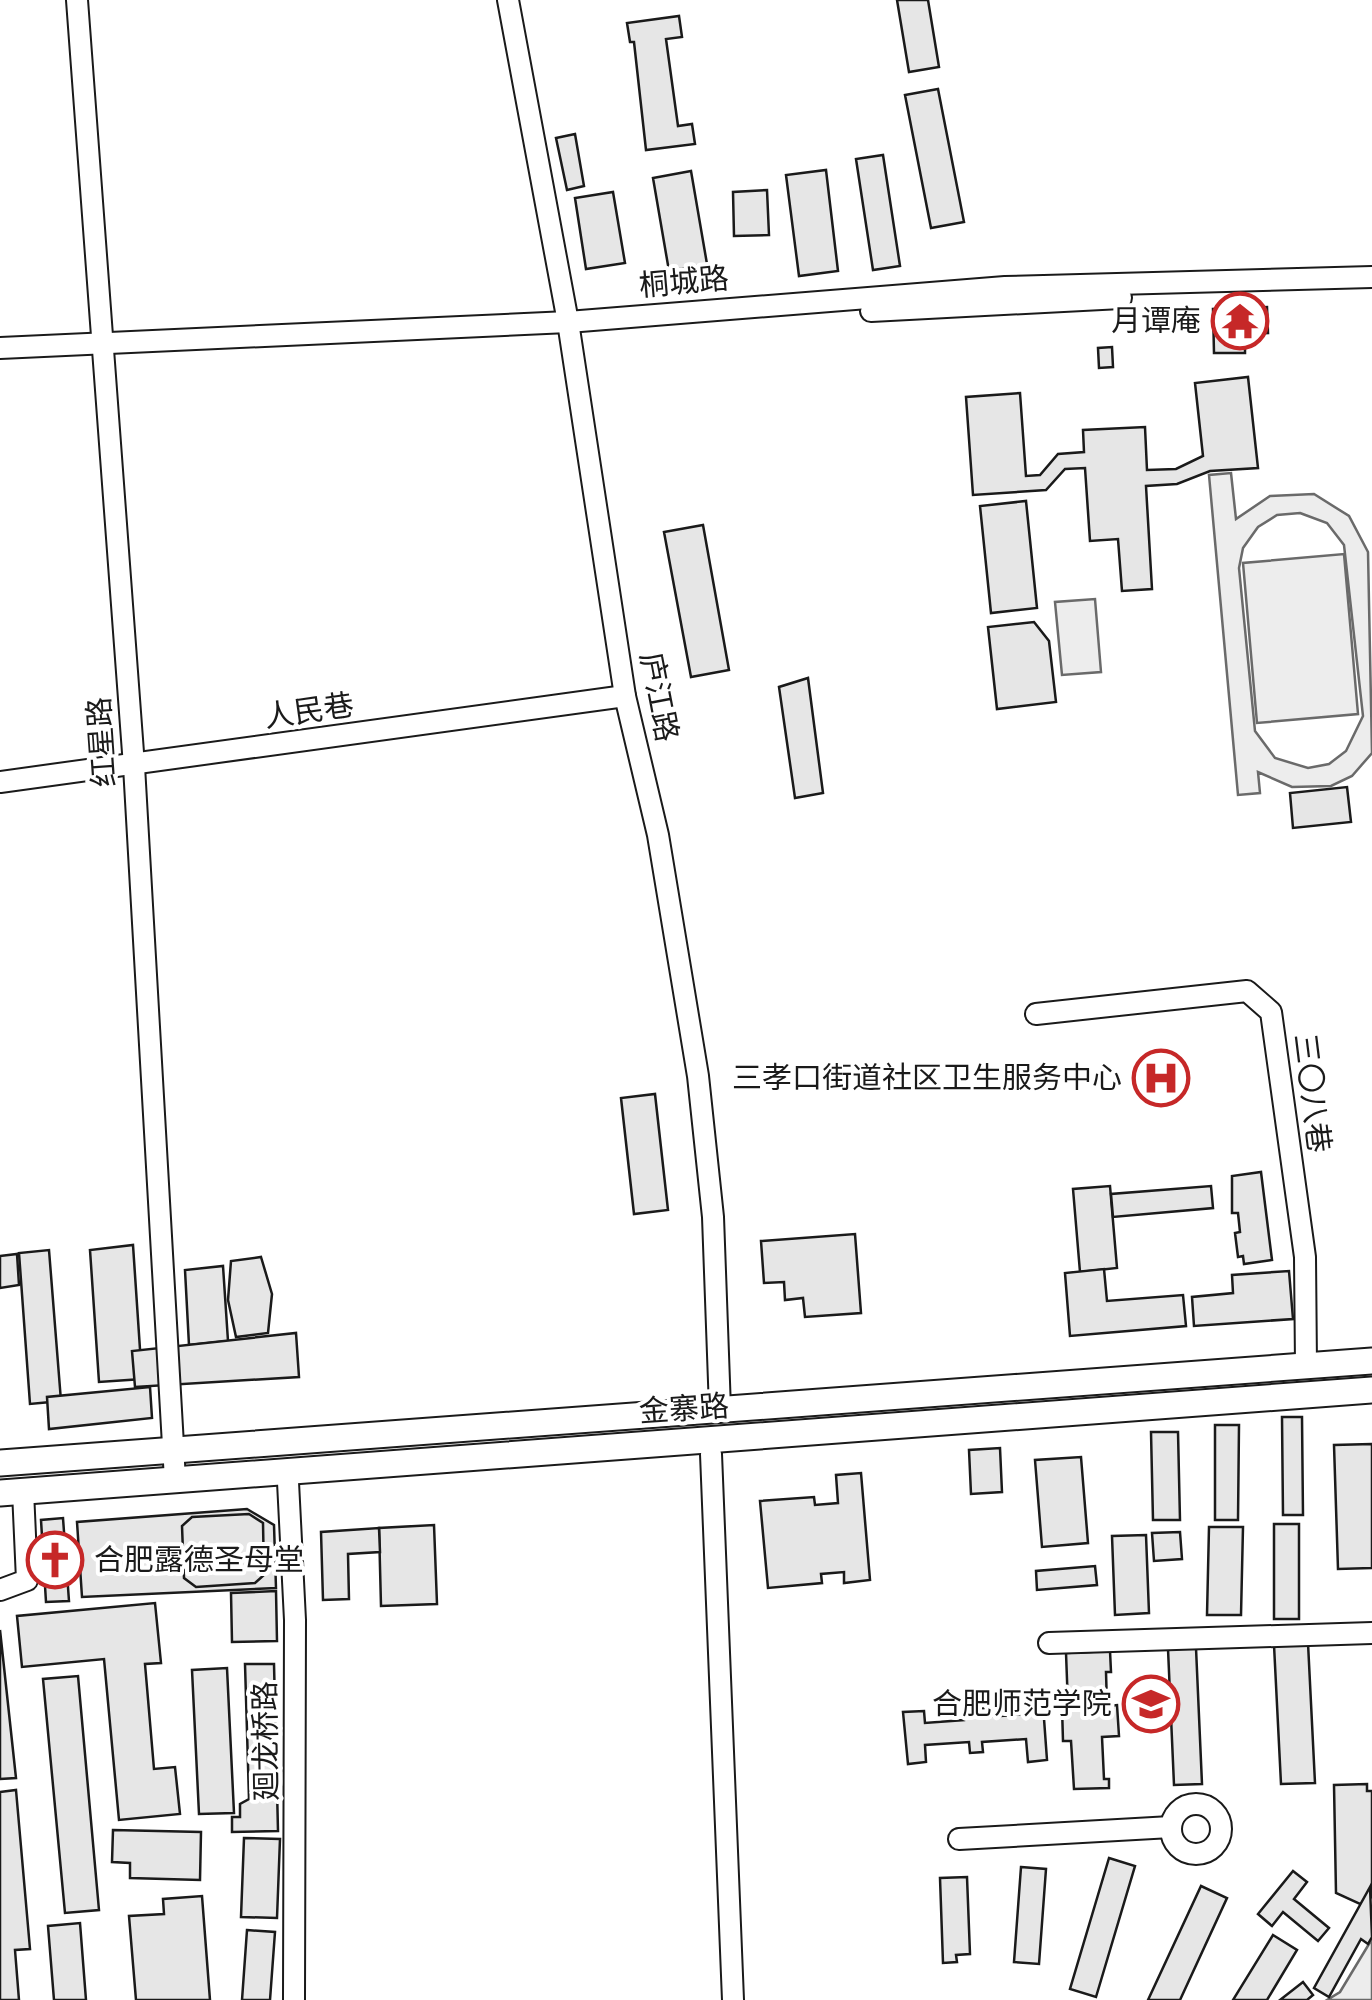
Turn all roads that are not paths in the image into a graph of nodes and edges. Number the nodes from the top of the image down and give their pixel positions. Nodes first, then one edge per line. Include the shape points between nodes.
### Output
1 (77, 0) edge
2 (508, 0) edge
3 (1372, 277) edge
4 (1372, 291) edge
5 (568, 327) junction
6 (0, 348) edge
7 (104, 350) junction
8 (0, 360) edge
9 (625, 696) junction
10 (134, 766) junction
11 (0, 782) edge
12 (1036, 1014) dead end
13 (1372, 1360) edge
14 (1306, 1365) junction
15 (1372, 1390) edge
16 (720, 1409) junction
17 (173, 1451) junction
18 (711, 1454) dead end
19 (0, 1463) edge
20 (175, 1480) junction
21 (288, 1482) dead end
22 (12, 1492) edge
23 (0, 1590) edge
24 (1372, 1634) edge
25 (1049, 1643) dead end
26 (1171, 1826) dead end
27 (959, 1839) dead end
28 (294, 2000) edge
29 (732, 2000) edge

1 - 7 street, 红星路
2 - 5 street, 庐江路
3 - 5 street, 桐城路 via 1005,287
4 - 5 street, 桐城路 via 1006,302
5 - 7 street, 桐城路
5 - 9 street, 庐江路
6 - 7 street, 桐城路
7 - 8 street, 桐城路
7 - 10 street, 红星路
9 - 10 street, 人民巷
9 - 16 street, 庐江路 via 658,836 698,1076 713,1217
10 - 11 street, 人民巷
10 - 17 street, 红星路
12 - 14 street, 三〇八巷 via 1247,991 1272,1012 1304,1257
13 - 14 main road, 金寨路
14 - 16 main road, 金寨路
15 - 20 main road, 金寨路
16 - 17 main road, 金寨路
17 - 19 main road, 金寨路
17 - 20 street, 红星路
18 - 29 street
20 - 22 main road, 金寨路
21 - 28 street, 廻龙桥路 via 295,1620
22 - 23 street via 26,1580
24 - 25 street
26 - 27 street

